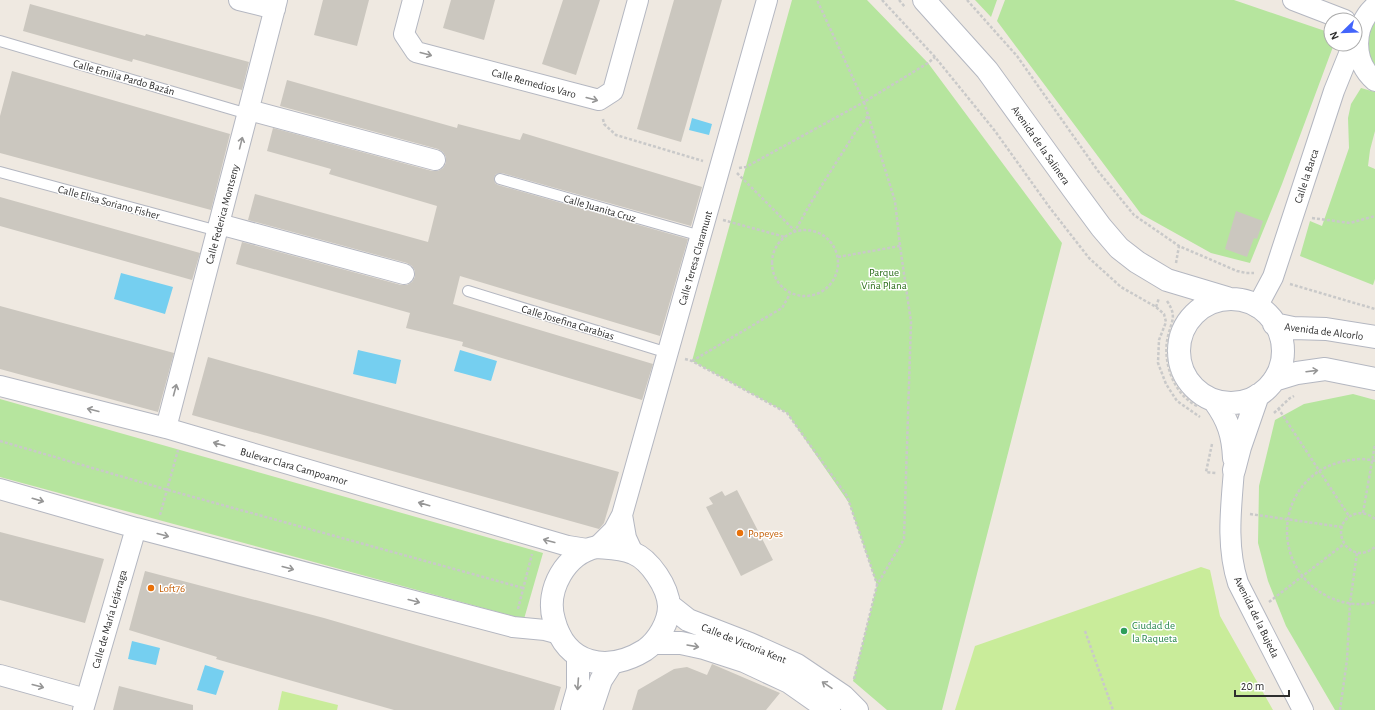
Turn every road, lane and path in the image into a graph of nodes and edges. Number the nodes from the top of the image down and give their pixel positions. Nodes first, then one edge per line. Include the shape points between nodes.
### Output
1 (239, 0) edge
2 (413, 0) edge
3 (638, 0) edge
4 (767, 0) edge
5 (817, 0) edge
6 (882, 0) edge
7 (899, 0) edge
8 (1293, 0) edge
9 (1368, 0) edge
10 (969, 1) edge
11 (276, 5) edge
12 (917, 6) edge
13 (1375, 6) edge
14 (1362, 12) edge
15 (1323, 13) edge
16 (1363, 17) edge
17 (0, 41) edge
18 (1350, 52) edge
19 (1359, 52) edge
20 (935, 57) junction
21 (1372, 78) edge
22 (1334, 91) junction
23 (864, 102) junction
24 (249, 112) junction
25 (868, 116) junction
26 (435, 160) dead end
27 (732, 169) dead end
28 (0, 172) edge
29 (500, 179) dead end
30 (1375, 216) edge
31 (1309, 217) dead end
32 (718, 219) dead end
33 (218, 228) junction
34 (795, 231) junction
35 (701, 236) junction
36 (785, 237) junction
37 (900, 246) junction
38 (838, 257) junction
39 (1277, 264) junction
40 (1254, 273) dead end
41 (404, 274) dead end
42 (1164, 288) junction
43 (468, 291) dead end
44 (790, 294) junction
45 (1227, 298) junction
46 (1257, 306) junction
47 (1375, 308) edge
48 (1191, 318) junction
49 (1274, 324) junction
50 (1375, 337) edge
51 (668, 353) junction
52 (1375, 379) edge
53 (1274, 380) junction
54 (0, 386) edge
55 (1258, 395) junction
56 (1296, 396) dead end
57 (1208, 406) junction
58 (1278, 408) junction
59 (1271, 416) dead end
60 (1205, 421) dead end
61 (174, 430) junction
62 (0, 441) edge
63 (1212, 443) dead end
64 (1375, 444) edge
65 (1373, 461) edge
66 (1320, 470) junction
67 (1225, 471) junction
68 (1214, 480) dead end
69 (0, 489) edge
70 (168, 490) junction
71 (1251, 506) dead end
72 (1363, 513) junction
73 (1250, 514) junction
74 (622, 515) junction
75 (1349, 516) junction
76 (1287, 518) junction
77 (1375, 519) edge
78 (1250, 521) dead end
79 (1342, 527) junction
80 (136, 528) junction
81 (155, 533) junction
82 (537, 537) junction
83 (1344, 544) junction
84 (1375, 547) edge
85 (592, 548) junction
86 (633, 553) junction
87 (1357, 553) junction
88 (1302, 577) junction
89 (877, 585) junction
90 (523, 588) junction
91 (1266, 596) dead end
92 (1375, 602) edge
93 (1350, 604) junction
94 (669, 605) junction
95 (513, 627) junction
96 (1085, 631) dead end
97 (560, 634) junction
98 (654, 643) junction
99 (578, 657) junction
100 (612, 663) junction
101 (0, 675) edge
102 (85, 704) edge
103 (852, 705) edge
104 (572, 710) edge
105 (591, 710) edge
106 (829, 710) edge
107 (1113, 710) edge
108 (1303, 710) edge
109 (1340, 710) edge

1 - 11 street
2 -> 3 street, Calle Remedios Varo via 404,34 416,52 599,100 613,91
4 - 35 street, Calle Teresa Claramunt
5 - 23 path
6 - 20 path
7 - 12 path
8 - 15 street
9 - 14 street
10 - 40 path via 1017,56 1098,171 1134,215 1179,246 1237,271
11 - 24 street, Calle Federica Montseny
12 - 42 street, Avenida de la Salinera via 987,70 1101,227 1119,248
13 - 16 street
17 - 24 lane, Calle Emilia Pardo Bazán
18 - 22 street, Calle la Barca
19 - 21 street via 1360,60
20 - 23 path
20 - 60 path via 995,131 1089,258 1121,287 1164,314 1166,322 1159,340 1158,363 1166,384 1177,401
21 - 22 street via 1351,80
22 - 39 street, Calle la Barca
23 - 25 path
24 - 26 street
33 -> 24 street, Calle Federica Montseny
25 - 34 path via 858,128
25 - 37 path via 895,200
27 - 34 path
28 - 33 lane, Calle Elisa Soriano Fisher
29 - 35 lane, Calle Juanita Cruz
30 - 31 path via 1350,223
32 - 36 path
33 - 41 street
61 -> 33 street, Calle Federica Montseny
34 - 36 path
34 - 38 path via 817,232 827,238
35 - 51 street, Calle Teresa Claramunt
36 - 44 path via 777,245 772,267 775,278
37 - 38 path
37 - 89 path via 911,322 904,539
38 - 44 path via 838,270 834,281 826,290 814,296
39 - 46 street, Calle la Barca
39 - 47 path via 1289,269 1284,283
42 - 45 street, Avenida de la Salinera
42 - 48 street, Avenida de la Salinera via 1180,293
42 - 57 path via 1174,320 1168,336 1167,349 1167,364 1172,378 1190,403
43 - 51 lane, Calle Josefina Carabias
44 - 89 path via 782,308 692,361 787,413 847,496
45 - 46 street
45 - 48 street via 1209,303
46 - 49 street
48 - 57 street via 1181,336 1180,365 1195,389 1206,398
49 - 50 street, Avenida de Alcorlo
49 - 53 street via 1281,337 1284,352 1283,363
51 - 74 street, Calle Teresa Claramunt
53 -> 52 street via 1325,369
53 - 55 street
61 -> 54 street, Bulevar Clara Campoamor
55 - 57 street via 1239,404
55 - 67 street, Avenida de la Bujeda via 1238,452
56 - 58 path
57 - 67 street, Avenida de la Bujeda via 1226,419 1231,433 1233,442
58 - 59 path
58 - 66 path
61 - 70 path
82 -> 61 street, Bulevar Clara Campoamor
62 - 70 path
63 - 67 path via 1206,472
64 - 65 path
65 - 66 path via 1354,459 1336,462
65 - 72 path
66 - 75 path
66 - 76 path via 1304,483 1293,500
67 - 68 path
67 - 108 street, Avenida de la Bujeda via 1238,583
69 -> 80 street
70 - 81 path
70 - 90 path
71 - 73 path
72 - 75 path
72 - 77 path
73 - 76 path
73 - 78 path
74 - 85 street, Calle Teresa Claramunt via 614,530
74 - 86 street, Calle Teresa Claramunt via 626,538
75 - 79 path
76 - 79 path
76 - 88 path via 1288,546
79 - 83 path
80 - 81 street
80 - 102 street, Calle de María Lejárraga
81 -> 95 street
85 -> 82 street, Bulevar Clara Campoamor via 568,546
82 - 90 path
83 - 87 path
83 - 88 path
84 - 87 path via 1364,553
85 - 86 street via 619,549
85 - 97 street via 565,566 554,590 553,620
86 - 94 street via 648,563 659,578
87 - 93 path
88 - 91 path via 1269,602
88 - 93 path via 1316,590 1332,599
89 - 103 path
90 - 95 path
92 - 93 path
93 - 109 path via 1348,660
94 - 98 street via 668,617
103 -> 94 street, Calle de Victoria Kent via 797,665 688,620
95 - 97 street
96 - 107 path
97 - 99 street via 568,648
98 - 100 street via 628,658
98 -> 106 street, Calle de Victoria Kent via 681,643 744,661 789,682
99 - 100 street via 599,663
99 -> 104 street via 578,689
100 - 105 street via 601,680
101 -> 102 street

